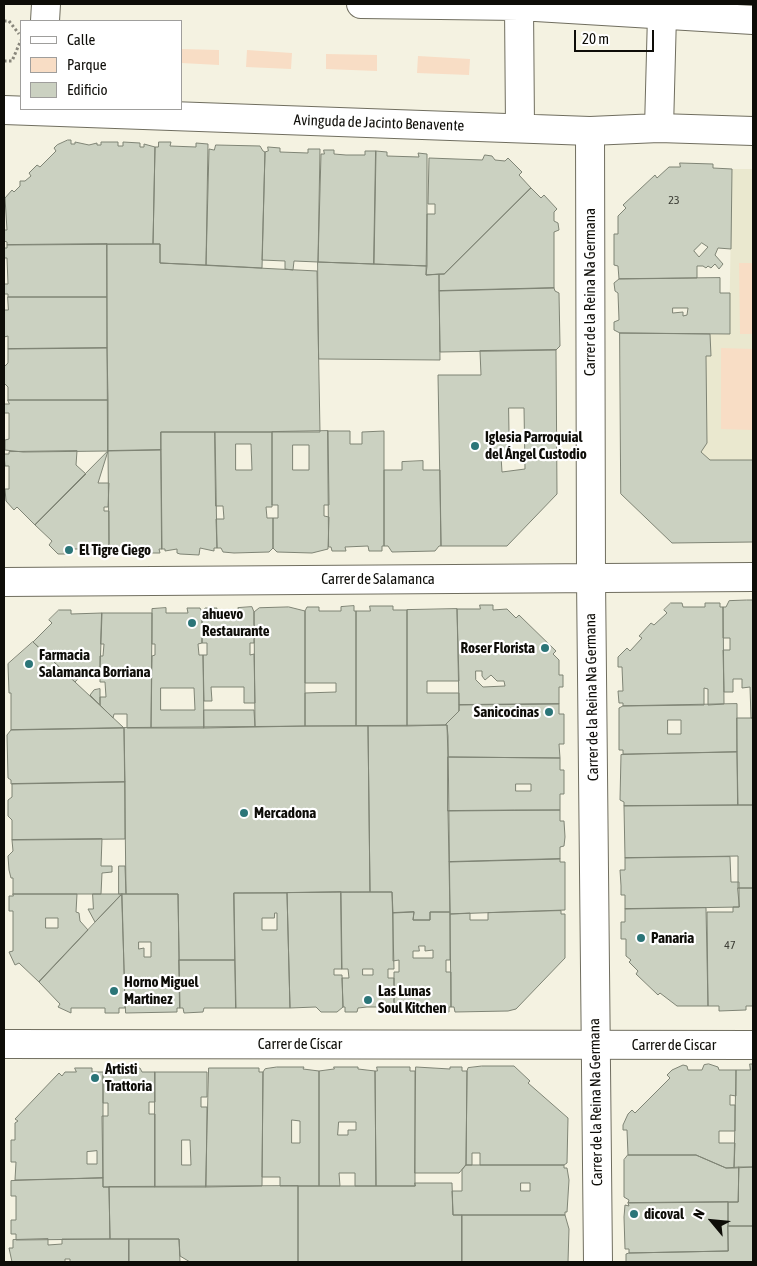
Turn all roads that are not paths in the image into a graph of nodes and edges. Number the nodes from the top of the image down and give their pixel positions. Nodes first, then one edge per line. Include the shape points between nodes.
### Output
1 (46, 4) edge
2 (361, 4) edge
3 (519, 6) junction
4 (662, 15) junction
5 (45, 20) edge
6 (753, 20) edge
7 (4, 110) edge
8 (45, 110) edge
9 (520, 128) junction
10 (659, 128) junction
11 (590, 131) junction
12 (753, 131) edge
13 (753, 577) edge
14 (591, 578) junction
15 (4, 582) edge
16 (4, 1044) edge
17 (595, 1045) junction
18 (753, 1045) edge
19 (598, 1262) edge

1 - 5 street
2 - 3 street
3 - 4 street
3 - 9 street
4 - 6 street
4 - 10 street
7 - 8 street, Avinguda de Jacinto Benavente
8 - 9 street, Avinguda de Jacinto Benavente
9 - 11 street, Avinguda de Jacinto Benavente
10 - 11 street, Avinguda de Jacinto Benavente
10 - 12 street, Avinguda de Jacinto Benavente
11 - 14 street, Carrer de la Reina Na Germana
13 - 14 street, Carrer de Salamanca
14 - 15 street, Carrer de Salamanca
14 - 17 street, Carrer de la Reina Na Germana
16 - 17 street, Carrer de Císcar
17 - 18 street, Carrer de Ciscar
17 - 19 street, Carrer de la Reina Na Germana

